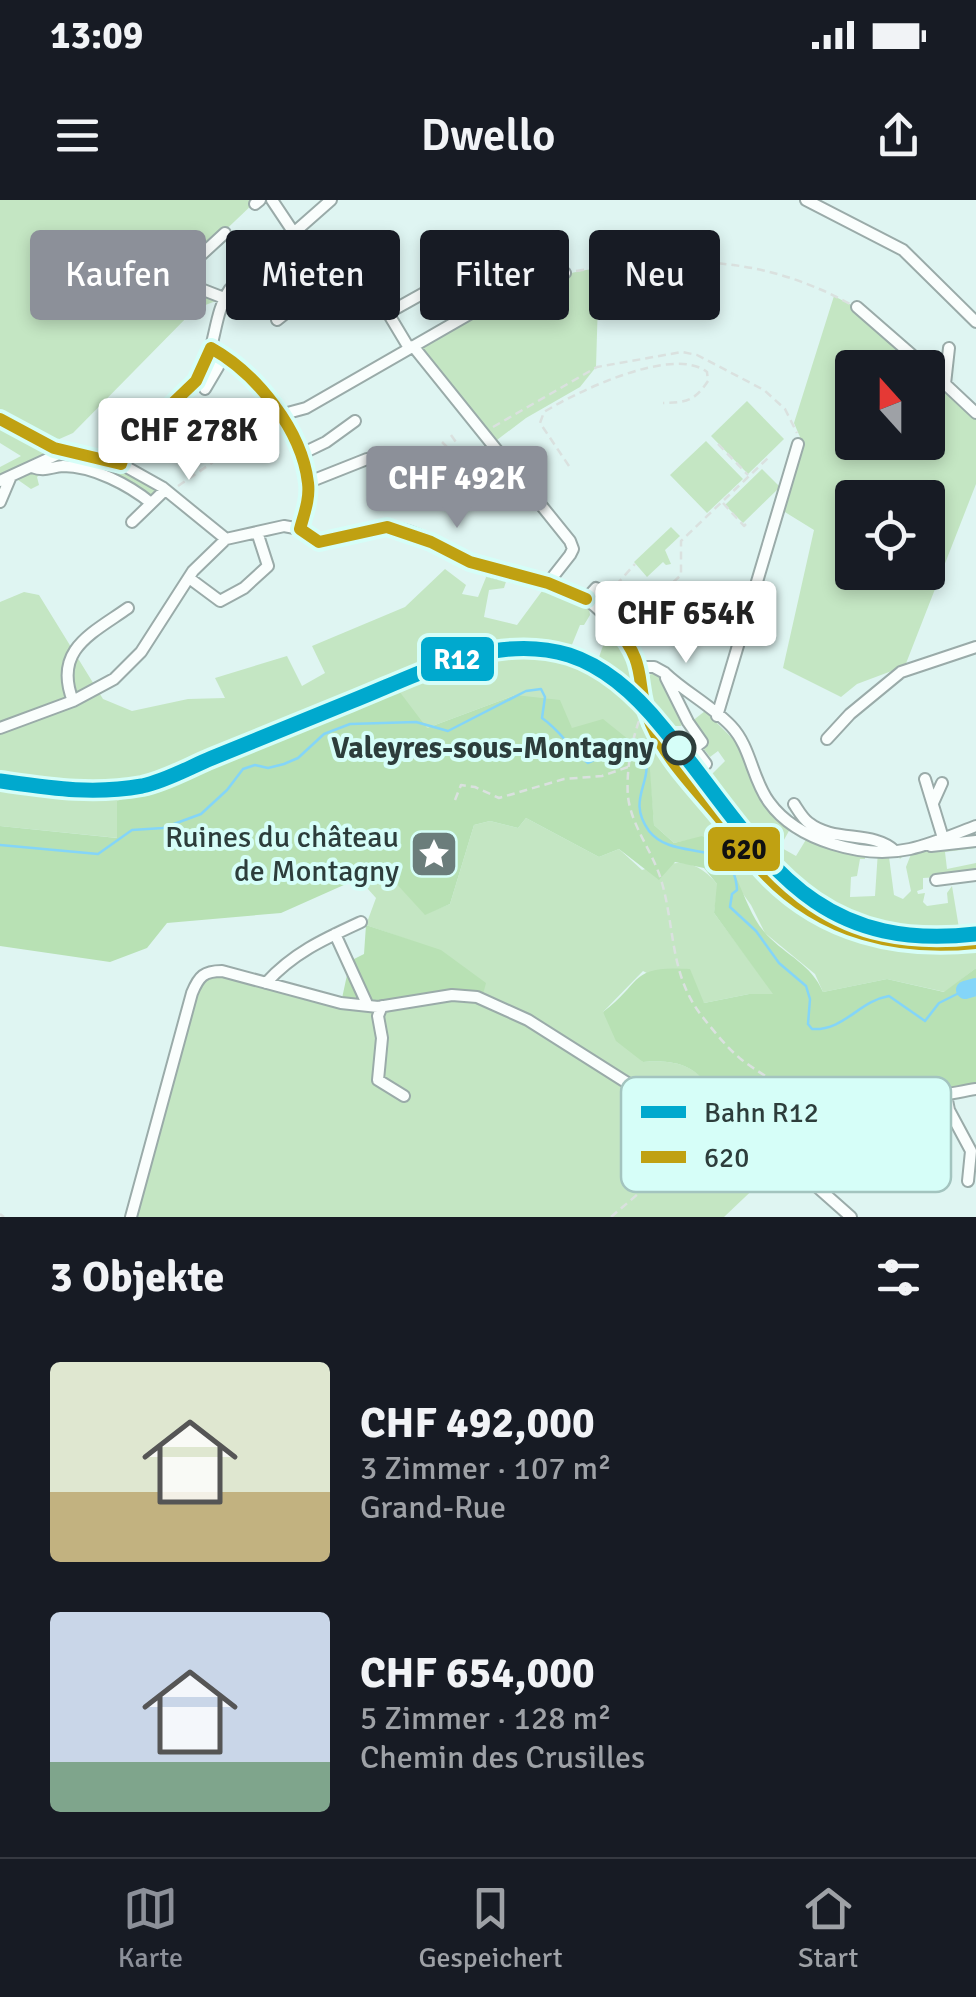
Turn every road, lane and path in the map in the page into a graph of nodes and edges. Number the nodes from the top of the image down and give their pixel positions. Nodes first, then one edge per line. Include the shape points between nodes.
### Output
1 (272, 200) edge
2 (331, 200) edge
3 (806, 200) edge
4 (292, 230) edge
5 (297, 230) edge
6 (225, 233) dead end
7 (569, 273) edge
8 (420, 294) edge
9 (224, 298) joint
10 (857, 307) joint
11 (458, 320) edge
12 (976, 322) edge
13 (411, 347) junction
14 (948, 348) dead end
15 (216, 350) junction
16 (906, 350) edge
17 (945, 384) joint
18 (205, 388) dead end
19 (268, 400) junction
20 (663, 403) dead end
21 (976, 413) edge
22 (280, 416) junction
23 (0, 419) edge
24 (355, 421) dead end
25 (483, 433) junction
26 (451, 436) dead end
27 (442, 442) dead end
28 (718, 444) dead end
29 (798, 444) joint
30 (458, 445) dead end
31 (66, 451) junction
32 (451, 451) dead end
33 (299, 455) junction
34 (367, 458) dead end
35 (768, 458) dead end
36 (121, 464) junction
37 (569, 466) dead end
38 (32, 467) junction
39 (749, 476) junction
40 (6, 479) edge
41 (308, 482) junction
42 (167, 491) junction
43 (0, 502) edge
44 (722, 502) junction
45 (151, 503) junction
46 (132, 522) dead end
47 (746, 524) dead end
48 (300, 529) junction
49 (257, 532) junction
50 (226, 539) junction
51 (636, 564) dead end
52 (189, 578) junction
53 (548, 583) junction
54 (609, 592) junction
55 (586, 599) junction
56 (128, 608) dead end
57 (614, 626) junction
58 (648, 636) dead end
59 (976, 646) edge
60 (640, 667) junction
61 (664, 672) junction
62 (73, 701) junction
63 (646, 712) junction
64 (717, 716) junction
65 (690, 724) junction
66 (0, 728) edge
67 (679, 732) dead end
68 (827, 739) dead end
69 (706, 764) dead end
70 (630, 767) junction
71 (924, 779) dead end
72 (942, 783) dead end
73 (455, 800) dead end
74 (794, 804) dead end
75 (932, 804) junction
76 (976, 826) edge
77 (943, 838) junction
78 (976, 841) edge
79 (910, 849) junction
80 (894, 850) junction
81 (976, 876) edge
82 (936, 880) dead end
83 (360, 922) dead end
84 (334, 934) junction
85 (976, 943) edge
86 (266, 983) junction
87 (368, 1006) junction
88 (382, 1006) junction
89 (765, 1077) edge
90 (621, 1079) edge
91 (976, 1089) edge
92 (951, 1094) edge
93 (404, 1096) dead end
94 (951, 1112) edge
95 (968, 1181) dead end
96 (640, 1192) edge
97 (823, 1192) edge
98 (131, 1217) edge
99 (610, 1217) edge
100 (852, 1217) edge

1 - 4 street
2 - 5 street
3 - 12 street via 903,250
6 - 9 street via 175,280
7 - 10 path via 672,260 718,262 790,277
8 - 13 street via 388,313
9 - 15 street
10 - 16 street
11 - 13 street
13 - 22 street via 306,408
13 - 25 street
14 - 17 street
15 - 18 street via 218,367
15 - 19 street
15 - 36 street via 196,381 126,448
17 - 21 street
19 - 22 street
19 - 42 path via 224,436 228,452
20 - 37 path via 693,400 707,372 681,364 609,379 544,412 539,418 545,433
22 - 33 street
23 - 31 street
24 - 33 street
25 - 29 path via 597,368 682,352 764,390 785,409
25 - 53 street via 572,546
26 - 30 path
27 - 32 path
28 - 39 path
29 - 64 street
31 - 36 street
31 - 38 street
33 - 41 street
34 - 41 street
35 - 39 path
36 - 42 street
38 - 40 street
38 - 45 street via 64,466 110,478
39 - 44 path
40 - 43 street
41 - 48 street
42 - 45 street
42 - 50 street
44 - 47 path
44 - 58 path via 681,542 681,575 648,606
45 - 46 street
48 - 49 street
48 - 53 street via 319,542 387,527 497,572
49 - 50 street
49 - 52 street via 268,566 244,588 220,601
50 - 52 street
51 - 54 path
52 - 62 street via 129,666
53 - 55 street
54 - 55 street via 596,588
54 - 57 street via 620,600
55 - 57 street
56 - 62 street via 68,658
57 - 60 street
59 - 68 street via 901,672
60 - 61 street
60 - 63 street
61 - 64 street
61 - 65 street
62 - 66 street
63 - 70 path via 637,722
63 - 85 street via 656,734 771,880 811,914 900,946
64 - 80 street via 743,743 768,802 792,827 843,847
65 - 67 street
65 - 69 street via 702,742 694,748
70 - 73 path via 500,798 461,785
70 - 89 path via 632,814 662,883 671,944 688,994 740,1059
71 - 75 street
72 - 75 street
74 - 80 street via 808,823 886,842
75 - 77 street
76 - 77 street
77 - 79 street
78 - 79 street
79 - 80 street
81 - 82 street
83 - 84 street
84 - 86 street via 286,962
84 - 87 street
86 - 87 street
86 - 98 street via 222,971 198,978
87 - 88 street
88 - 90 street via 478,997
88 - 93 street via 378,1080
91 - 92 street
94 - 95 street via 971,1150
96 - 99 path
97 - 100 street

